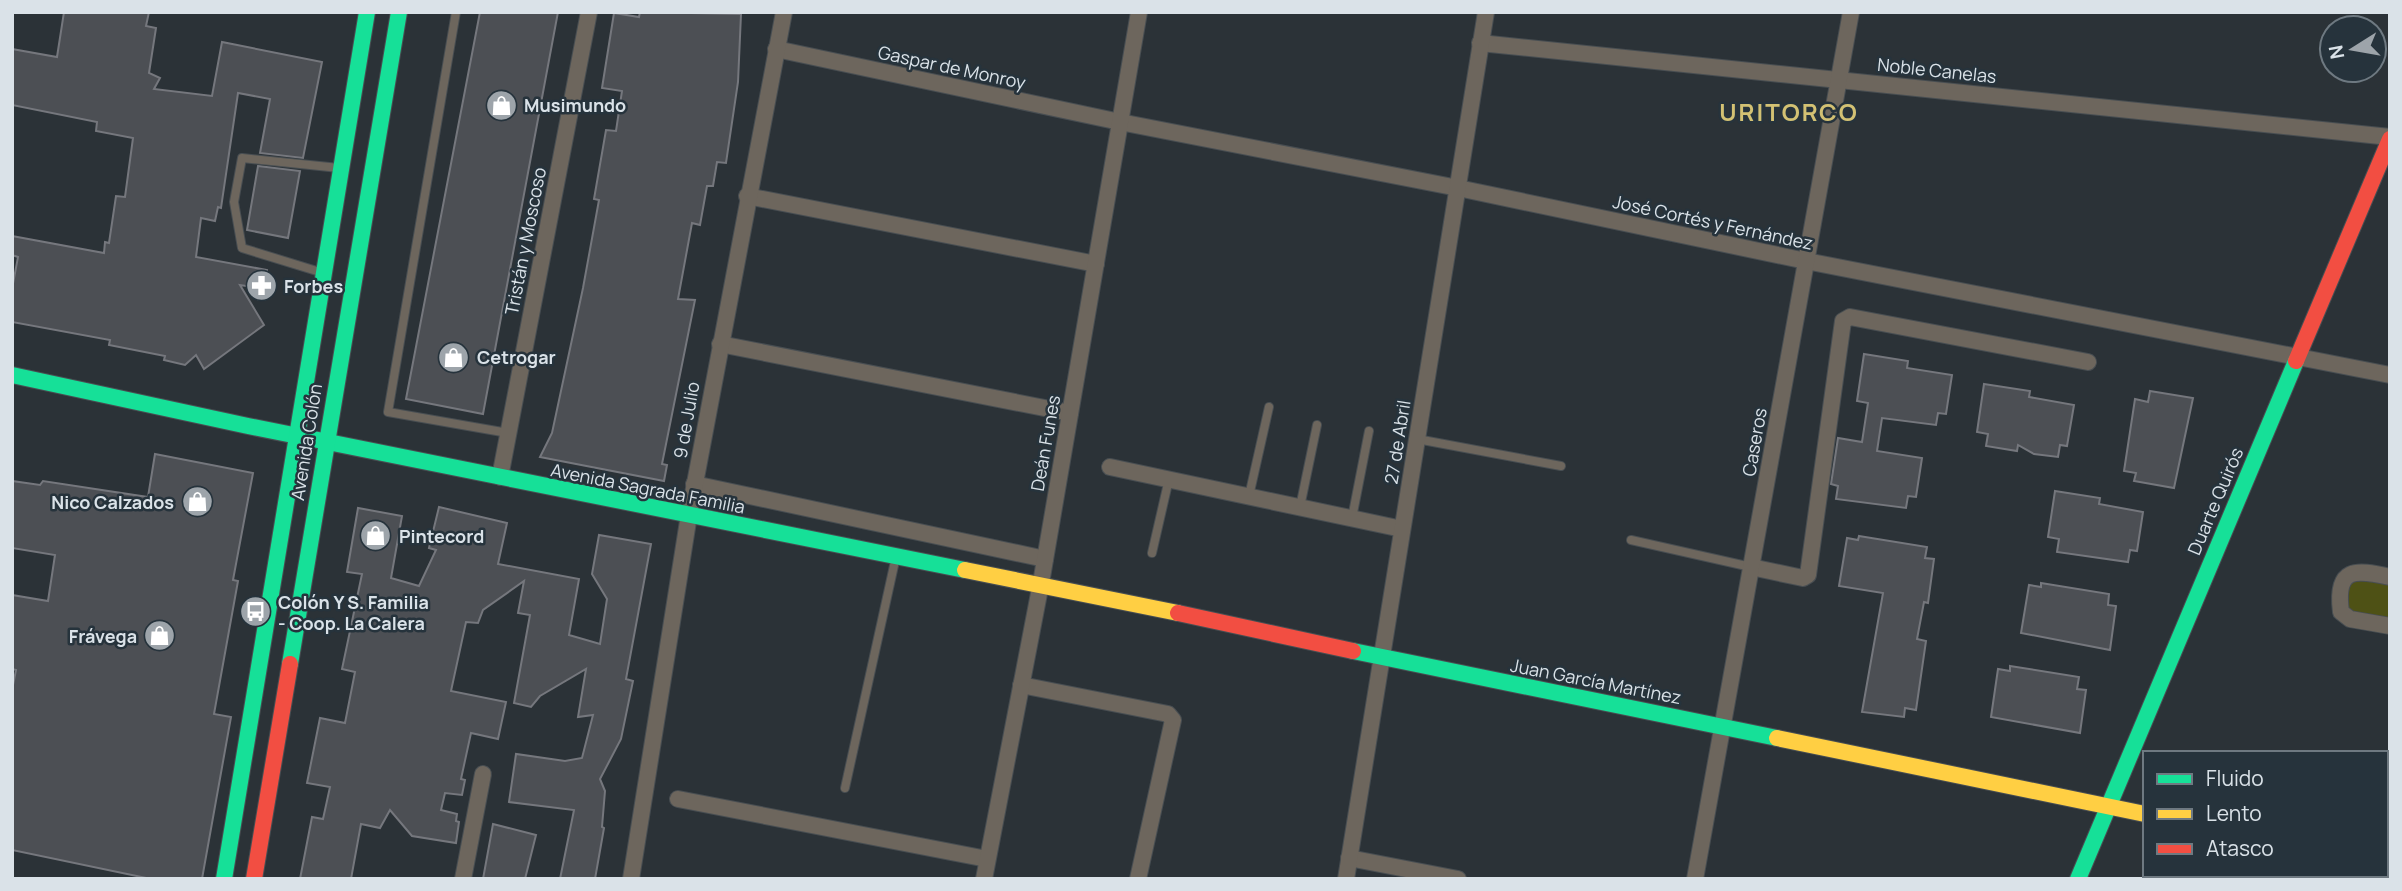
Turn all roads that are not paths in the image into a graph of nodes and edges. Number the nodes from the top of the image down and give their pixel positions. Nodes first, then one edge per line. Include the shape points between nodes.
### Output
1 (368, 12) edge
2 (399, 12) edge
3 (456, 12) edge
4 (589, 12) edge
5 (784, 12) edge
6 (1139, 12) edge
7 (1486, 12) edge
8 (1851, 12) edge
9 (1480, 43) junction
10 (776, 49) junction
11 (1839, 79) junction
12 (1120, 122) junction
13 (2390, 138) edge
14 (342, 168) junction
15 (1458, 188) junction
16 (747, 196) junction
17 (1806, 261) junction
18 (1096, 264) junction
19 (323, 273) junction
20 (720, 345) junction
21 (2298, 356) junction
22 (2088, 362) dead end
23 (12, 374) edge
24 (2390, 374) edge
25 (12, 387) edge
26 (1269, 407) dead end
27 (1070, 413) junction
28 (1317, 425) dead end
29 (248, 426) junction
30 (1369, 431) dead end
31 (508, 433) junction
32 (298, 436) junction
33 (1418, 439) junction
34 (326, 441) junction
35 (1561, 466) dead end
36 (1110, 467) dead end
37 (500, 477) junction
38 (1168, 479) junction
39 (694, 484) junction
40 (1249, 496) junction
41 (1300, 507) junction
42 (689, 515) junction
43 (1352, 518) junction
44 (1402, 529) junction
45 (1631, 540) dead end
46 (1152, 553) dead end
47 (895, 558) junction
48 (1045, 559) junction
49 (1751, 567) junction
50 (2390, 577) edge
51 (1041, 583) junction
52 (2390, 626) edge
53 (1380, 657) junction
54 (1021, 685) junction
55 (1722, 726) junction
56 (482, 774) dead end
57 (845, 788) dead end
58 (678, 799) dead end
59 (2106, 806) junction
60 (2143, 814) edge
61 (1349, 858) junction
62 (987, 859) junction
63 (224, 879) edge
64 (254, 879) edge
65 (463, 879) edge
66 (631, 879) edge
67 (984, 879) edge
68 (1138, 879) edge
69 (1346, 879) edge
70 (1458, 879) edge
71 (1695, 879) edge
72 (2078, 879) edge

1 - 14 main road, Avenida Colón
2 - 34 main road, Avenida Colón
3 - 31 lane via 388,412
4 - 31 street, Tristán y Moscoso
5 - 10 street, 9 de Julio
6 - 12 street, Deán Funes
7 - 9 street, 27 de Abril
8 - 11 street, Caseros
9 - 11 street, Noble Canelas
9 - 15 street, 27 de Abril
10 - 12 street, Gaspar de Monroy
10 - 16 street, 9 de Julio
11 - 13 street, Noble Canelas
11 - 17 street, Caseros
12 - 15 street, José Cortés y Fernández
12 - 18 street, Deán Funes
13 - 21 main road, Duarte Quirós
14 - 19 main road, Avenida Colón
14 - 19 lane via 242,158 234,202 242,248
15 - 17 street, José Cortés y Fernández
15 - 33 street, 27 de Abril
16 - 18 street
16 - 20 street, 9 de Julio
17 - 21 street, José Cortés y Fernández
17 - 49 street, Caseros
18 - 27 street, Deán Funes
19 - 32 main road, Avenida Colón
20 - 27 street
20 - 39 street, 9 de Julio
21 - 24 street, José Cortés y Fernández
21 - 59 main road, Duarte Quirós
22 - 49 street via 1850,317 1843,321 1808,575 1803,578
23 - 29 main road, Avenida Sagrada Familia
25 - 29 main road, Avenida Sagrada Familia
26 - 40 lane
27 - 48 street, Deán Funes
28 - 41 lane
29 - 32 main road, Avenida Sagrada Familia
30 - 43 lane
31 - 37 street, Tristán y Moscoso
32 - 34 main road, Avenida Sagrada Familia
32 - 63 main road, Avenida Colón
33 - 35 lane
33 - 44 street, 27 de Abril
34 - 37 main road, Avenida Sagrada Familia
34 - 64 main road, Avenida Colón
36 - 38 street
37 - 42 main road, Avenida Sagrada Familia
38 - 40 street
38 - 46 lane
39 - 42 street, 9 de Julio
39 - 48 street
40 - 41 street
41 - 43 street
42 - 47 main road, Avenida Sagrada Familia
42 - 66 street, 9 de Julio
43 - 44 street
44 - 53 street, 27 de Abril
45 - 49 lane
47 - 51 main road, Avenida Sagrada Familia
47 - 57 lane
48 - 51 street, Deán Funes
49 - 55 street, Caseros
50 - 52 street via 2360,570 2350,573 2344,578 2340,600 2341,612 2350,619
51 - 53 main road, Juan García Martínez
51 - 54 street, Deán Funes
53 - 55 main road, Juan García Martínez
53 - 61 street, 27 de Abril
54 - 62 street, Deán Funes
54 - 68 street via 1168,714 1172,720
55 - 59 main road, Juan García Martínez
55 - 71 street, Caseros
56 - 65 street
58 - 62 street
59 - 60 main road, Juan García Martínez
59 - 72 main road, Duarte Quirós
61 - 69 street, 27 de Abril
61 - 70 street
62 - 67 street, Deán Funes

